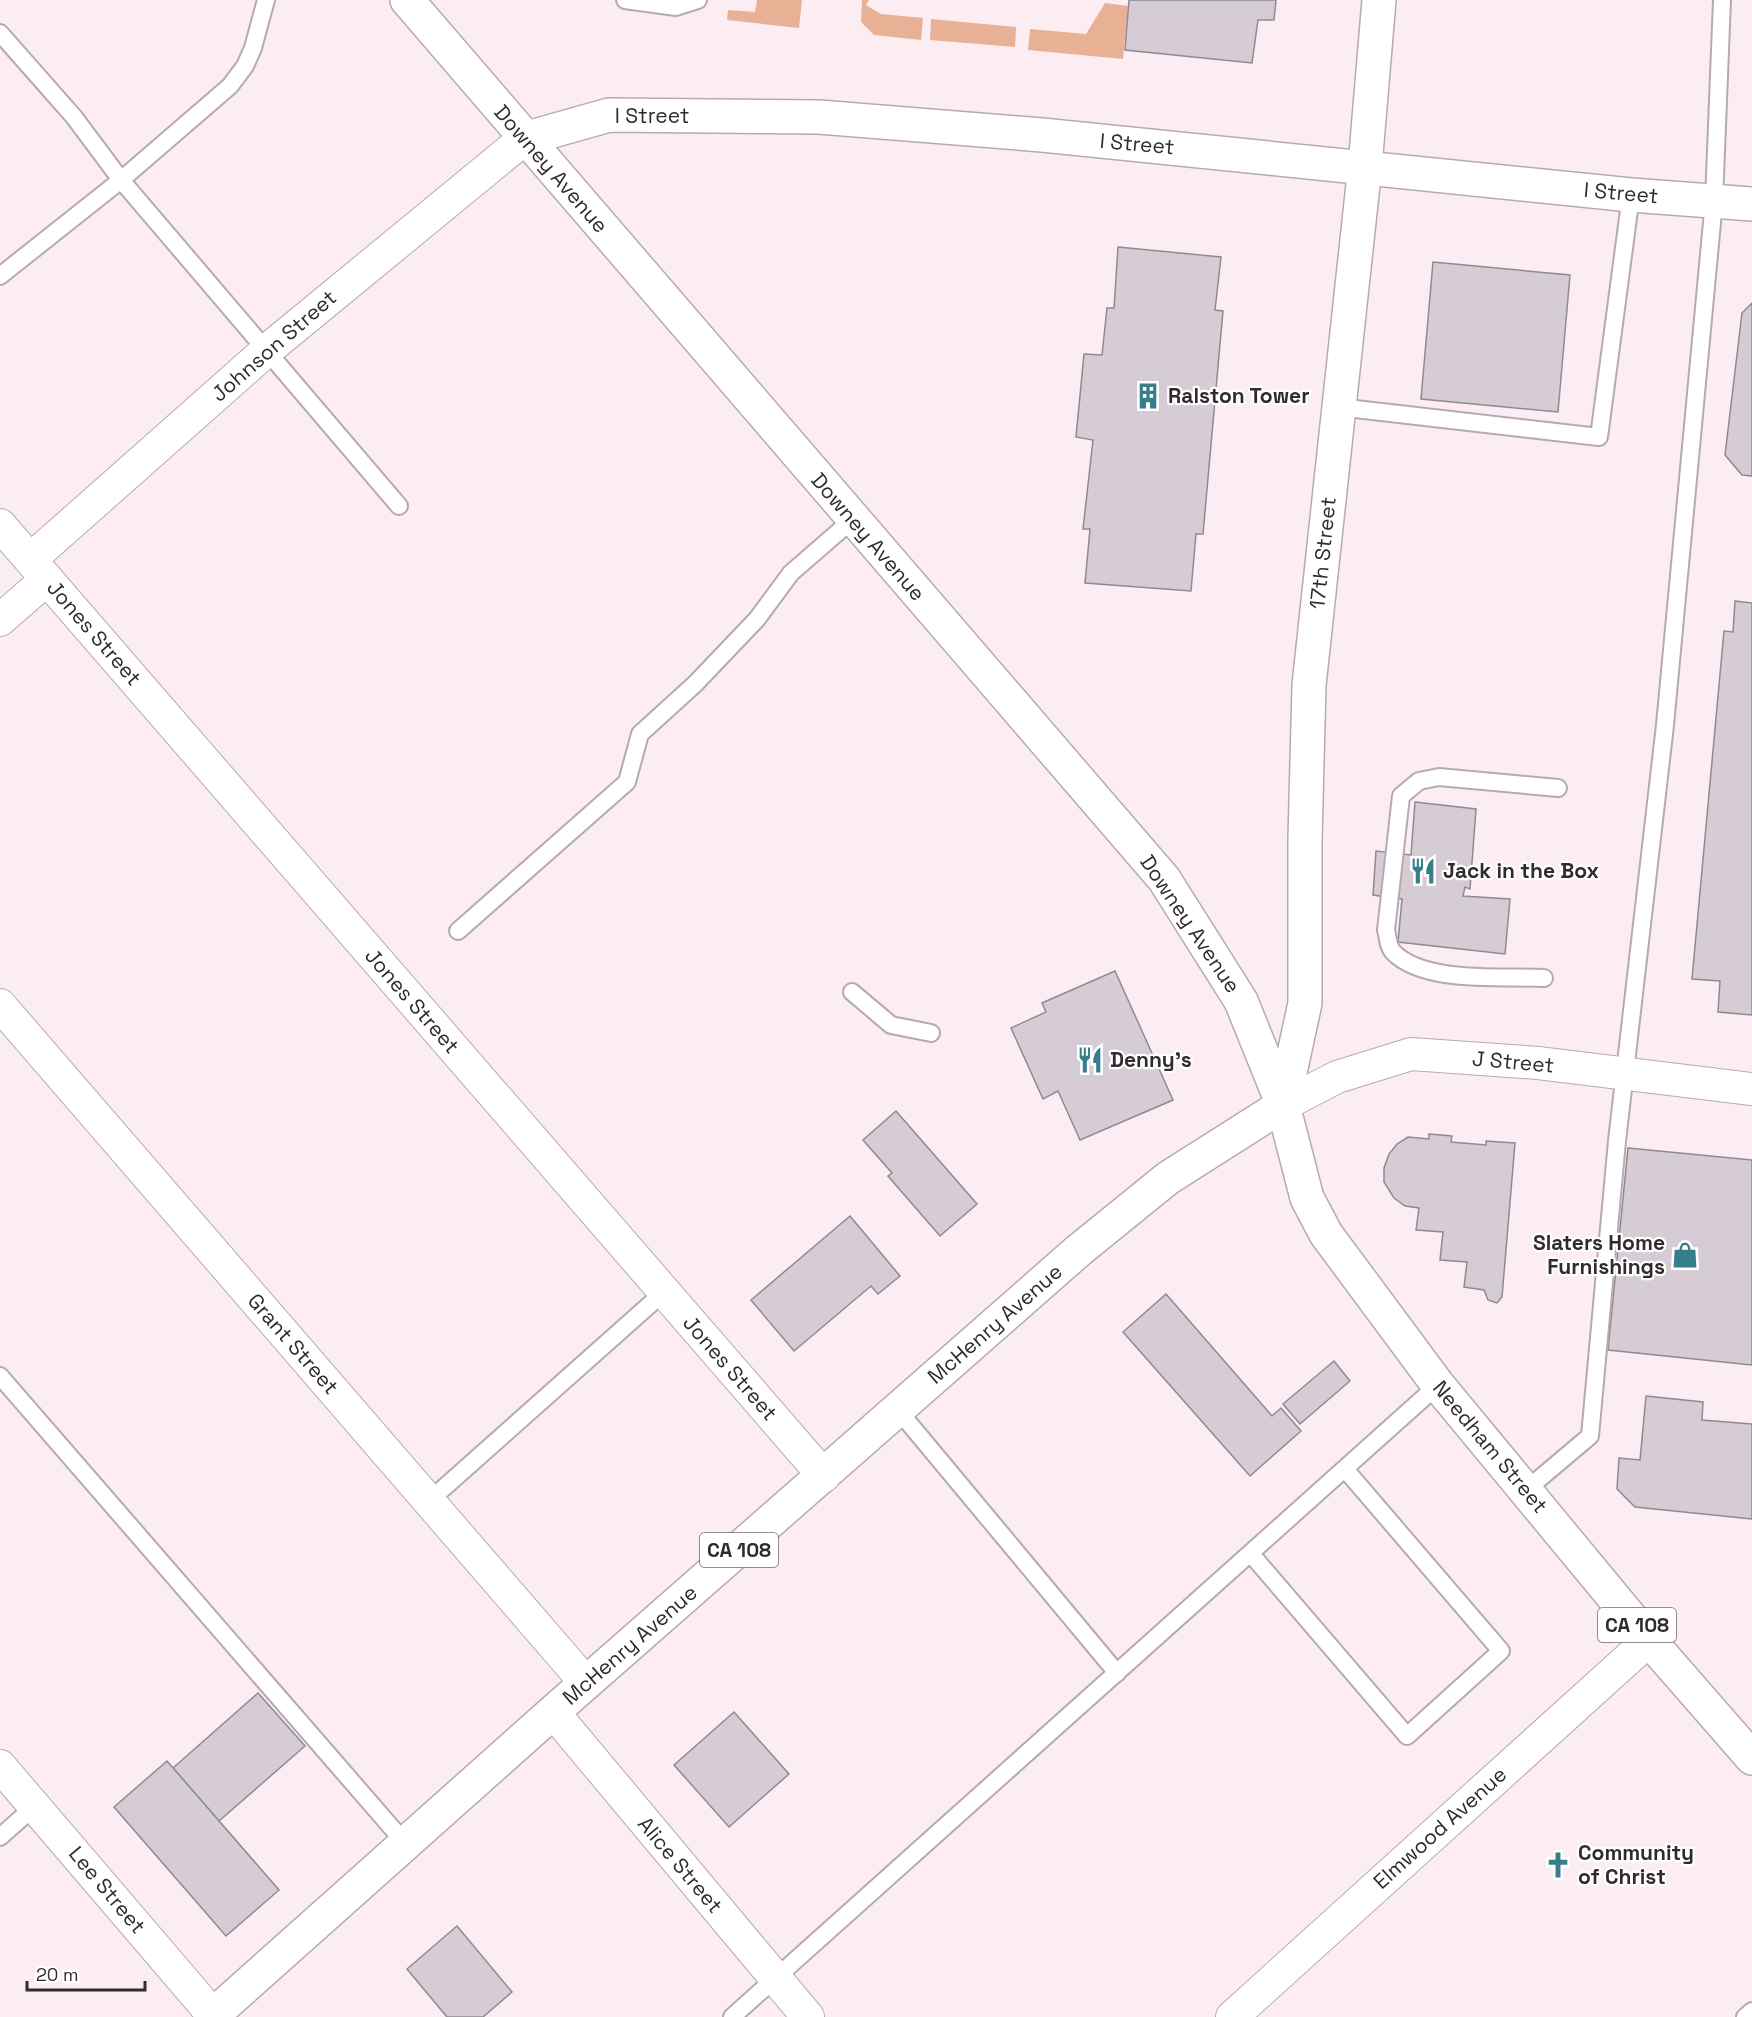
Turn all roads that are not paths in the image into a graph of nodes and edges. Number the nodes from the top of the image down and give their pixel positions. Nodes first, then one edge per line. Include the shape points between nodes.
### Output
1 (266, 0) edge
2 (406, 0) edge
3 (625, 0) edge
4 (698, 0) edge
5 (1378, 0) edge
6 (1722, 0) edge
7 (0, 33) edge
8 (524, 139) junction
9 (1365, 166) junction
10 (121, 180) junction
11 (1631, 195) junction
12 (1714, 201) junction
13 (1752, 204) edge
14 (0, 276) edge
15 (267, 351) junction
16 (1338, 407) junction
17 (399, 506) dead end
18 (852, 520) junction
19 (0, 525) edge
20 (39, 569) junction
21 (0, 620) edge
22 (1558, 788) dead end
23 (458, 932) dead end
24 (1544, 978) dead end
25 (852, 992) dead end
26 (0, 1005) edge
27 (932, 1032) dead end
28 (1626, 1075) junction
29 (1752, 1089) edge
30 (1283, 1105) junction
31 (664, 1292) junction
32 (0, 1376) edge
33 (1438, 1385) junction
34 (898, 1410) junction
35 (1345, 1468) junction
36 (824, 1476) junction
37 (1526, 1490) junction
38 (429, 1501) junction
39 (1251, 1554) junction
40 (1649, 1640) junction
41 (1117, 1673) junction
42 (586, 1683) junction
43 (553, 1712) junction
44 (1752, 1758) edge
45 (0, 1766) edge
46 (35, 1806) junction
47 (0, 1837) edge
48 (405, 1842) junction
49 (776, 1979) junction
50 (1752, 2010) edge
51 (213, 2016) edge
52 (732, 2017) edge
53 (807, 2017) edge
54 (1232, 2017) edge
55 (1745, 2017) edge

1 - 10 lane via 253,48 230,86
2 - 8 main road, Downey Avenue
3 - 4 lane via 676,7
5 - 9 main road, 17th Street
6 - 12 lane
7 - 10 lane via 74,117
8 - 9 main road, I Street via 609,115 819,117
8 - 15 street, Johnson Street
8 - 18 main road, Downey Avenue
9 - 11 main road, I Street
9 - 16 main road, 17th Street
10 - 14 lane
10 - 15 lane
11 - 12 main road, I Street
11 - 16 lane via 1599,437
12 - 13 main road, I Street
12 - 28 lane via 1665,725
15 - 17 lane
15 - 20 street, Johnson Street
16 - 30 main road, 17th Street via 1309,685 1305,1003
18 - 23 lane via 791,573 757,619 640,735 627,782
18 - 30 main road, Downey Avenue via 1164,879 1241,1001
19 - 20 street, Jones Street
20 - 21 street, Johnson Street
20 - 31 street, Jones Street
22 - 24 lane via 1439,777 1419,781 1401,796 1386,930 1391,950 1414,967 1448,974
25 - 27 lane via 891,1024
26 - 38 street, Grant Street
28 - 29 street, J Street
28 - 30 street, J Street via 1538,1063 1411,1054 1337,1077
28 - 37 lane via 1590,1436
30 - 33 main road, Needham Street / CA 108 via 1307,1198 1326,1234
30 - 34 main road, McHenry Avenue / CA 108 via 1168,1178 1078,1251
31 - 36 street, Jones Street
31 - 38 lane
32 - 48 lane
33 - 35 lane
33 - 37 main road, Needham Street / CA 108
34 - 36 main road, McHenry Avenue / CA 108
34 - 41 lane
35 - 39 lane
35 - 39 lane via 1501,1651 1407,1736
36 - 42 main road, McHenry Avenue / CA 108
37 - 40 main road, Needham Street / CA 108
38 - 42 street, Grant Street
39 - 41 lane
40 - 44 main road, Needham Street / CA 108
40 - 54 street, Elmwood Avenue
41 - 49 lane
42 - 43 main road, McHenry Avenue / CA 108
43 - 48 main road, McHenry Avenue / CA 108
43 - 49 street, Alice Street
45 - 46 street, Lee Street
46 - 47 lane
46 - 51 street, Lee Street
48 - 51 main road, McHenry Avenue / CA 108
49 - 52 lane
49 - 53 street, Alice Street
50 - 55 lane

